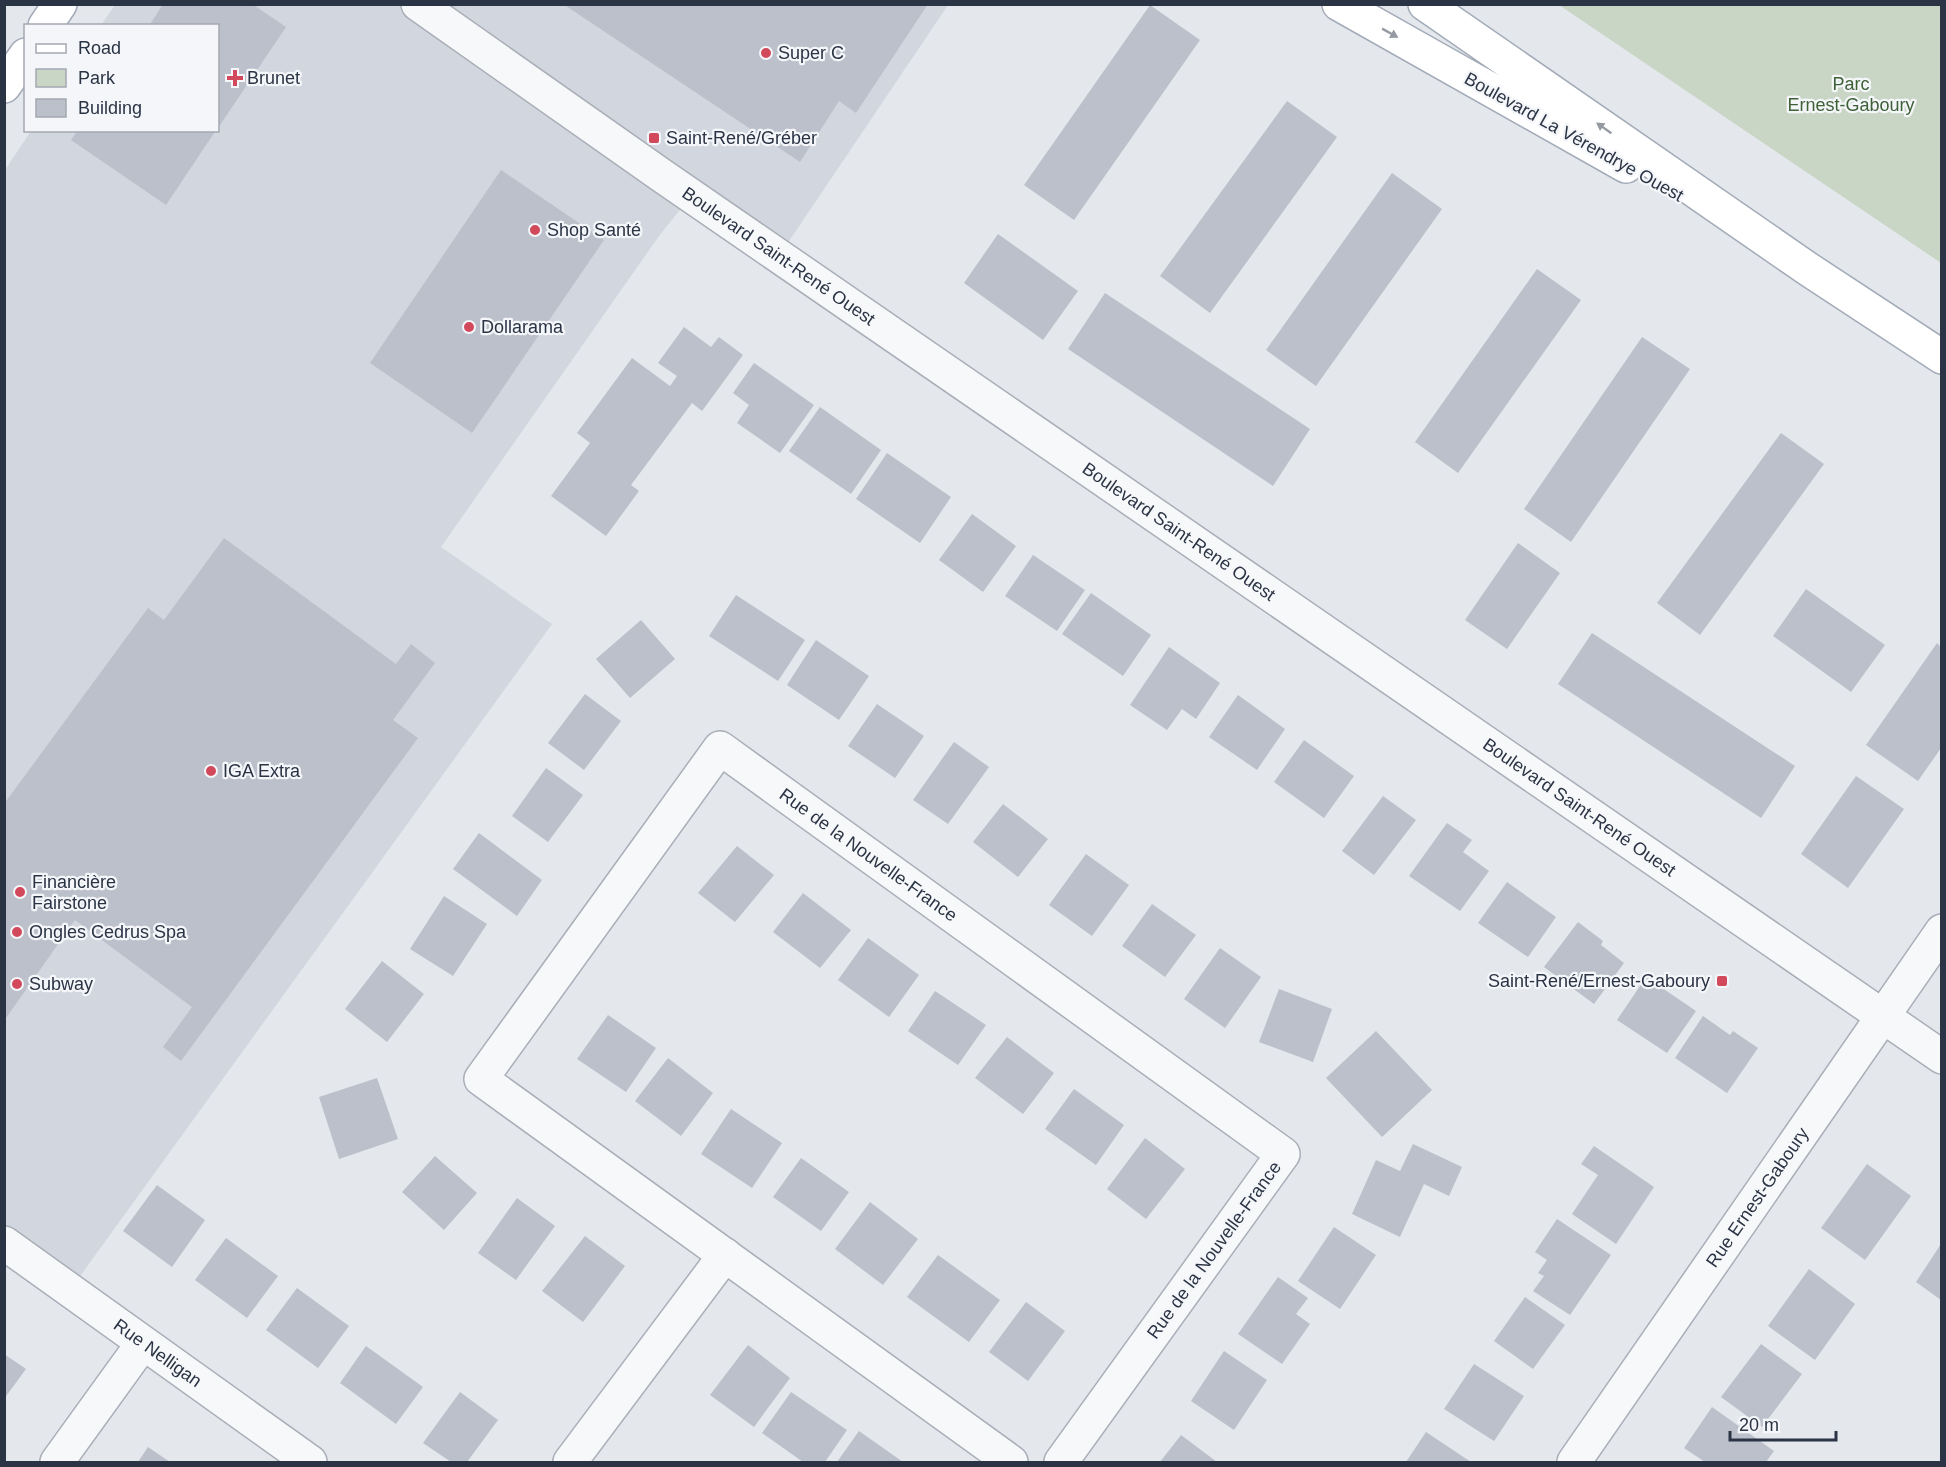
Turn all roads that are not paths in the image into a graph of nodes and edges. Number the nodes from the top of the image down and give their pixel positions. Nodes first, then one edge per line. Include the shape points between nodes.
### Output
1 (60, 4) edge
2 (418, 4) edge
3 (1339, 4) edge
4 (1425, 4) edge
5 (46, 24) edge
6 (24, 58) edge
7 (4, 86) edge
8 (1808, 269) junction
9 (1941, 357) edge
10 (1941, 931) edge
11 (1884, 1017) junction
12 (1941, 1057) edge
13 (4, 1243) edge
14 (725, 1255) junction
15 (143, 1343) junction
16 (57, 1462) edge
17 (310, 1462) edge
18 (570, 1462) edge
19 (1011, 1462) edge
20 (1061, 1462) edge
21 (1574, 1462) edge

1 - 5 main road
2 - 11 street, Boulevard Saint-René Ouest via 660,176
3 -> 8 main road, Boulevard La Vérendrye Ouest
8 -> 4 main road, Boulevard La Vérendrye Ouest
6 - 7 main road
8 - 9 main road, Boulevard La Vérendrye Ouest
10 - 11 street, Rue Ernest-Gaboury
11 - 12 street, Boulevard Saint-René Ouest
11 - 21 street, Rue Ernest-Gaboury
13 - 15 street, Rue Nelligan
14 - 18 street
14 - 19 street, Rue de la Nouvelle-France
14 - 20 street, Rue de la Nouvelle-France via 481,1079 720,748 1283,1154
15 - 16 street
15 - 17 street, Rue Nelligan

